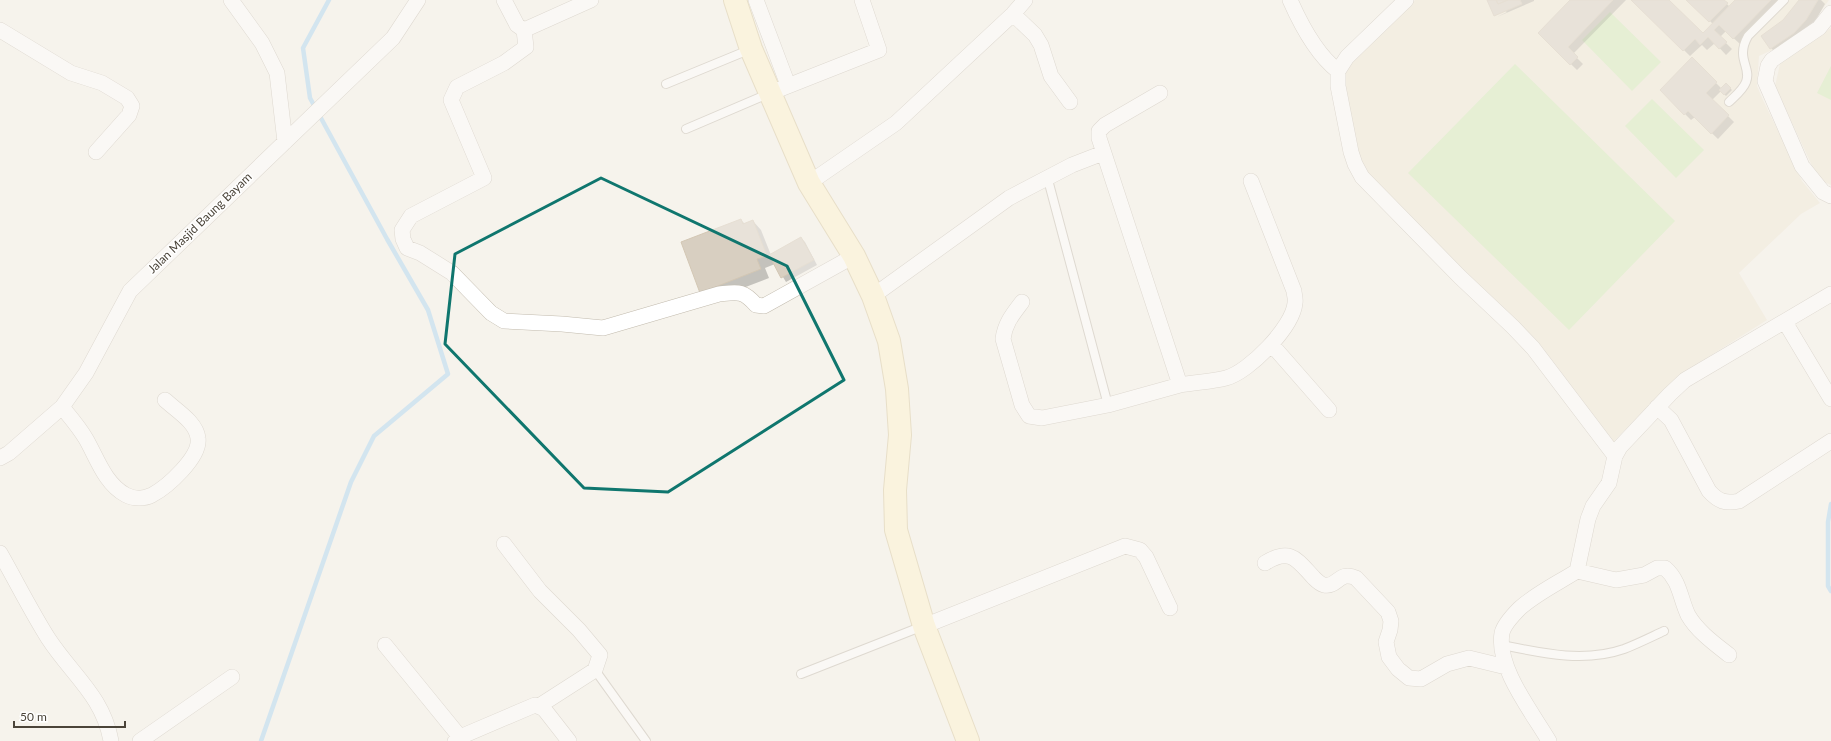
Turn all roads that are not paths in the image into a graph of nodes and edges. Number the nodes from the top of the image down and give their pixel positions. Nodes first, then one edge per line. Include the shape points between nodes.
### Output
1 (231, 0) edge
2 (418, 0) edge
3 (504, 0) edge
4 (591, 0) edge
5 (735, 0) edge
6 (756, 0) edge
7 (862, 0) edge
8 (1025, 0) edge
9 (1290, 0) edge
10 (1406, 0) edge
11 (1784, 0) edge
12 (1831, 13) edge
13 (1013, 14) junction
14 (0, 30) edge
15 (524, 30) junction
16 (751, 49) junction
17 (1338, 71) junction
18 (666, 84) dead end
19 (779, 89) junction
20 (1160, 93) dead end
21 (1070, 102) dead end
22 (1730, 102) dead end
23 (686, 129) dead end
24 (285, 142) junction
25 (96, 152) dead end
26 (1103, 153) junction
27 (1047, 176) junction
28 (1251, 181) dead end
29 (809, 183) junction
30 (1831, 196) edge
31 (854, 256) junction
32 (1831, 294) edge
33 (873, 296) junction
34 (1022, 302) dead end
35 (1786, 322) junction
36 (1272, 345) junction
37 (1180, 385) junction
38 (1831, 399) edge
39 (165, 400) dead end
40 (1108, 405) junction
41 (1657, 407) junction
42 (62, 408) junction
43 (1329, 410) dead end
44 (1831, 441) edge
45 (1615, 456) junction
46 (0, 458) edge
47 (504, 544) dead end
48 (0, 553) edge
49 (1265, 563) dead end
50 (1577, 571) junction
51 (5, 573) edge
52 (1170, 608) dead end
53 (924, 626) junction
54 (1664, 631) dead end
55 (1502, 644) junction
56 (385, 645) dead end
57 (1729, 655) dead end
58 (1506, 667) junction
59 (595, 670) junction
60 (801, 674) dead end
61 (232, 677) dead end
62 (538, 706) junction
63 (458, 739) edge
64 (112, 741) edge
65 (140, 741) edge
66 (569, 741) edge
67 (646, 741) edge
68 (968, 741) edge
69 (1549, 741) edge

1 - 24 street via 262,42 277,73
2 - 24 street, Jalan Masjid Baung Bayam via 393,38
3 - 15 street via 517,25
4 - 15 street
5 - 16 street
6 - 19 street
7 - 19 street via 879,50
8 - 13 street
9 - 17 street via 1320,53 1327,63
10 - 17 street via 1347,57
11 - 22 lane via 1744,43 1742,50 1746,81
12 - 30 street via 1819,28 1772,60 1765,81 1802,166 1823,192
13 - 21 street via 1035,35 1051,76
13 - 29 street via 896,123
14 - 25 street via 71,74 102,82 127,98 132,106 128,115
15 - 31 street via 526,47 504,63 457,87 451,100 484,178 411,216 402,230 407,248 452,273 491,314 504,321 603,328 719,294 739,292 749,297 756,305 764,306
16 - 18 lane
16 - 19 street
17 - 45 street via 1338,86 1351,152 1354,164 1362,177 1460,278 1533,348
19 - 23 lane
19 - 29 street
20 - 26 street via 1099,131
24 - 42 street, Jalan Masjid Baung Bayam via 130,291 86,373
26 - 27 street
26 - 37 street
27 - 33 street via 1008,198
27 - 40 lane
28 - 36 street via 1294,291 1296,303 1286,326
29 - 31 street
31 - 33 street
32 - 35 street
33 - 53 street via 889,341 896,390 900,436 895,490 896,530
34 - 40 street via 1009,318 1003,339 1022,405 1029,416 1042,418
35 - 38 street
35 - 41 street via 1685,380
36 - 37 street via 1247,366 1227,378
36 - 43 street
37 - 40 street
39 - 42 street via 194,427 199,439 196,452 175,478 151,495 136,499 116,489 76,424
41 - 44 street via 1671,420 1708,491 1717,500 1728,503 1739,501
41 - 45 street via 1625,440
42 - 46 street, Jalan Masjid Baung Bayam
45 - 50 street via 1609,483 1588,519
47 - 59 street via 540,592 579,630 600,655
48 - 51 street
49 - 58 street via 1276,556 1286,554 1325,586 1332,585 1344,576 1356,578 1388,612 1391,621 1386,642 1389,657 1409,678 1421,679 1447,664 1469,658
50 - 55 street via 1510,618 1502,631
50 - 57 street via 1616,580 1665,568 1672,574 1680,589 1689,616 1706,636
51 - 64 street via 49,639 99,704
52 - 53 street via 1146,557 1140,550 1125,546
53 - 60 lane
53 - 68 street
54 - 55 lane via 1623,649 1597,655 1570,656
55 - 58 street
56 - 63 street
58 - 69 street
59 - 62 street
59 - 67 lane
61 - 65 street
62 - 63 street via 531,706
62 - 66 street

